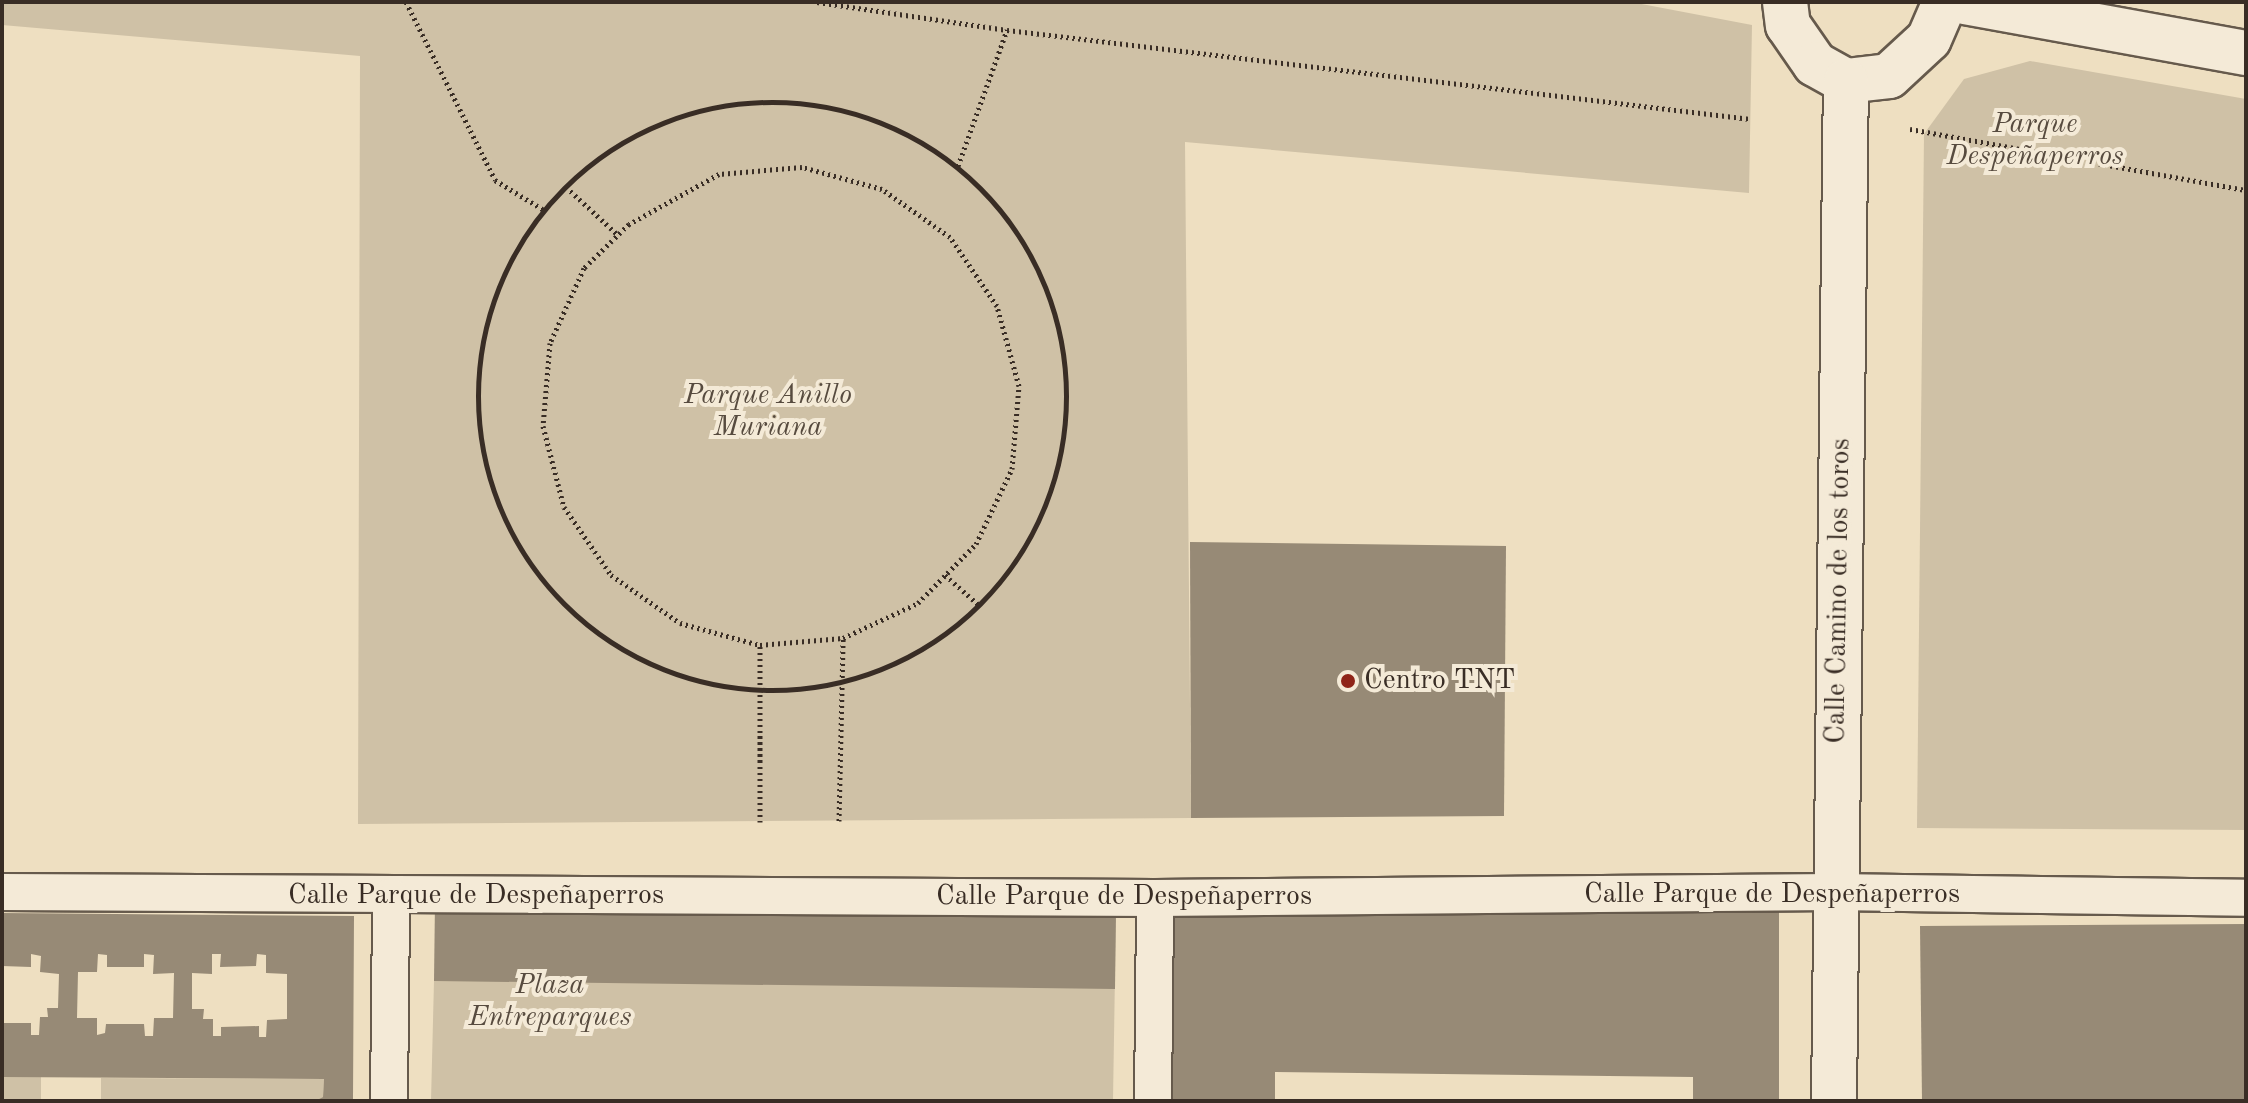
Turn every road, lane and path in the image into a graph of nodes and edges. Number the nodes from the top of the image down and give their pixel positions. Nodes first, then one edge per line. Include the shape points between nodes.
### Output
1 (406, 2) edge
2 (817, 2) edge
3 (1785, 2) edge
4 (1945, 2) edge
5 (1965, 2) edge
6 (1007, 30) junction
7 (2246, 53) edge
8 (1846, 81) junction
9 (1751, 119) dead end
10 (1910, 129) dead end
11 (958, 166) junction
12 (566, 187) junction
13 (2246, 190) edge
14 (544, 210) junction
15 (618, 235) junction
16 (945, 575) junction
17 (980, 606) junction
18 (843, 638) junction
19 (760, 645) junction
20 (841, 681) junction
21 (760, 688) junction
22 (839, 821) dead end
23 (760, 822) dead end
24 (2, 892) edge
25 (1834, 892) junction
26 (391, 897) junction
27 (1155, 898) junction
28 (2246, 898) edge
29 (389, 1101) edge
30 (1153, 1101) edge
31 (1834, 1101) edge

1 - 14 path via 495,180
2 - 6 path
3 - 8 street via 1788,25 1815,64
4 - 8 street via 1929,39 1889,76
5 - 7 street
6 - 9 path
6 - 11 path
8 - 25 street, Calle Camino de los toros
10 - 13 path
11 - 12 path via 874,117 778,99 682,112 595,156
11 - 17 path via 1029,252 1060,330 1066,427 1040,522
12 - 14 path
12 - 15 path
14 - 21 path via 527,227 487,315 477,413 498,508 550,591 625,653 717,687
15 - 16 path via 719,174 802,167 882,189 950,237 997,306 1019,386 1012,469 976,544
15 - 19 path via 584,268 550,343 543,426 564,507 611,575 680,623
16 - 17 path
16 - 18 path via 918,603
17 - 20 path via 907,660
18 - 19 path
18 - 20 path
19 - 21 path
20 - 21 path via 814,690
20 - 22 path
21 - 23 path
24 - 26 street, Calle Parque de Despeñaperros
25 - 27 street, Calle Parque de Despeñaperros
25 - 28 street, Calle Parque de Despeñaperros
25 - 31 street, Calle Camino de los toros
26 - 27 street, Calle Parque de Despeñaperros
26 - 29 street
27 - 30 street

